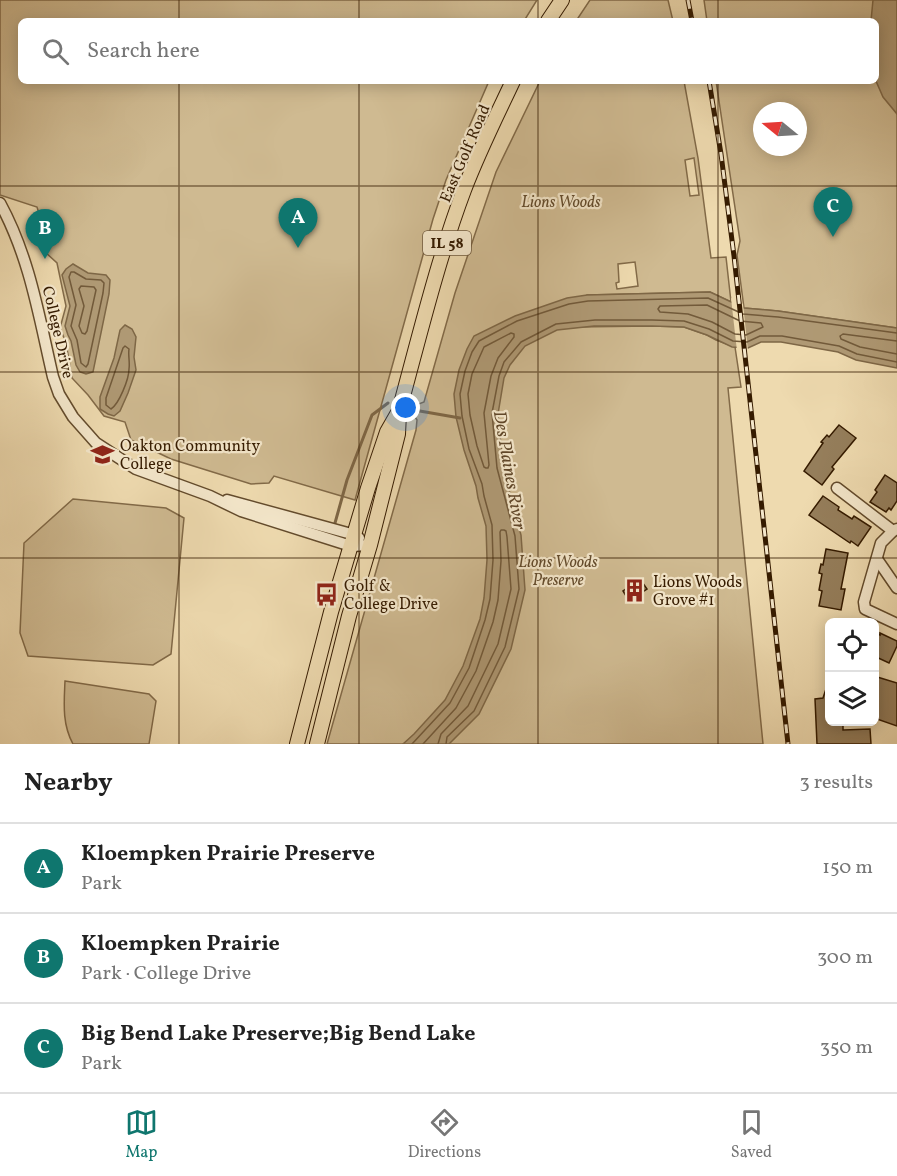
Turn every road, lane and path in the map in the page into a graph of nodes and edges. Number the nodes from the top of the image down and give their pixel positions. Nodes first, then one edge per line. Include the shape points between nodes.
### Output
1 (562, 0) edge
2 (550, 18) edge
3 (512, 84) edge
4 (0, 203) edge
5 (399, 411) junction
6 (837, 488) dead end
7 (895, 530) edge
8 (353, 540) junction
9 (370, 545) junction
10 (876, 559) junction
11 (897, 588) edge
12 (897, 624) edge
13 (297, 744) edge
14 (317, 744) edge

1 - 2 main road
3 - 5 main road, East Golf Road / IL 58 via 464,191
4 - 8 street, College Drive via 29,272 59,394 96,444 136,470
5 - 8 main road, East Golf Road / IL 58 via 387,432
5 - 9 main road, East Golf Road / IL 58 via 398,434
6 - 7 street
7 - 10 street via 881,543
8 - 9 street, College Drive
8 - 13 main road, East Golf Road / IL 58
9 - 14 main road, East Golf Road / IL 58
10 - 11 street
10 - 12 street via 865,609

